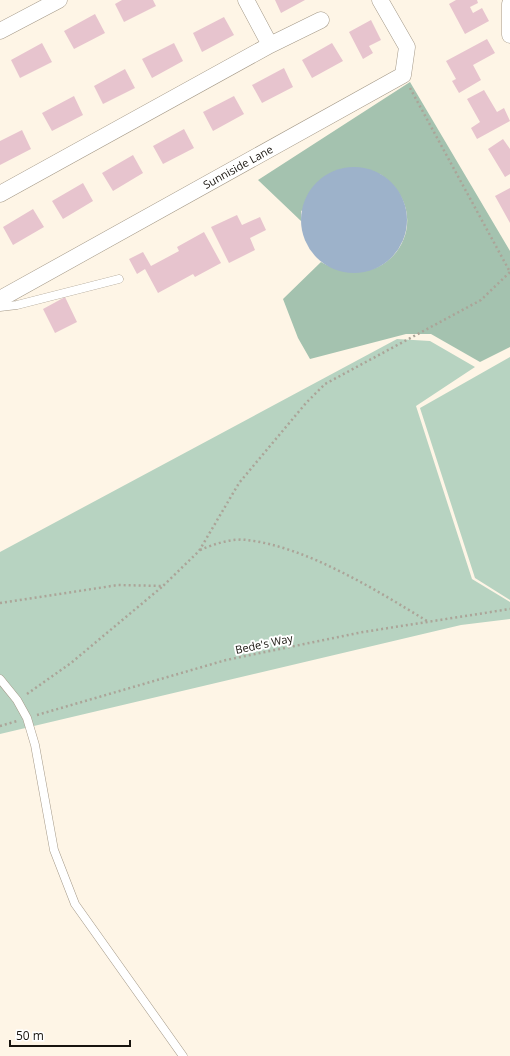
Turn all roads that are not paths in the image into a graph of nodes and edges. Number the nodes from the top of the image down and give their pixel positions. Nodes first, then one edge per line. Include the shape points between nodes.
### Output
1 (59, 0) edge
2 (246, 0) edge
3 (380, 0) edge
4 (510, 4) edge
5 (321, 20) dead end
6 (0, 31) edge
7 (510, 35) edge
8 (270, 45) junction
9 (0, 194) edge
10 (119, 279) dead end
11 (0, 299) edge
12 (0, 307) edge
13 (0, 678) edge
14 (183, 1056) edge

1 - 6 street
2 - 8 street
3 - 11 street, Sunniside Lane via 407,47 403,75
4 - 7 street
5 - 8 street
8 - 9 street
10 - 12 lane
13 - 14 lane via 27,718 35,745 54,850 75,904

